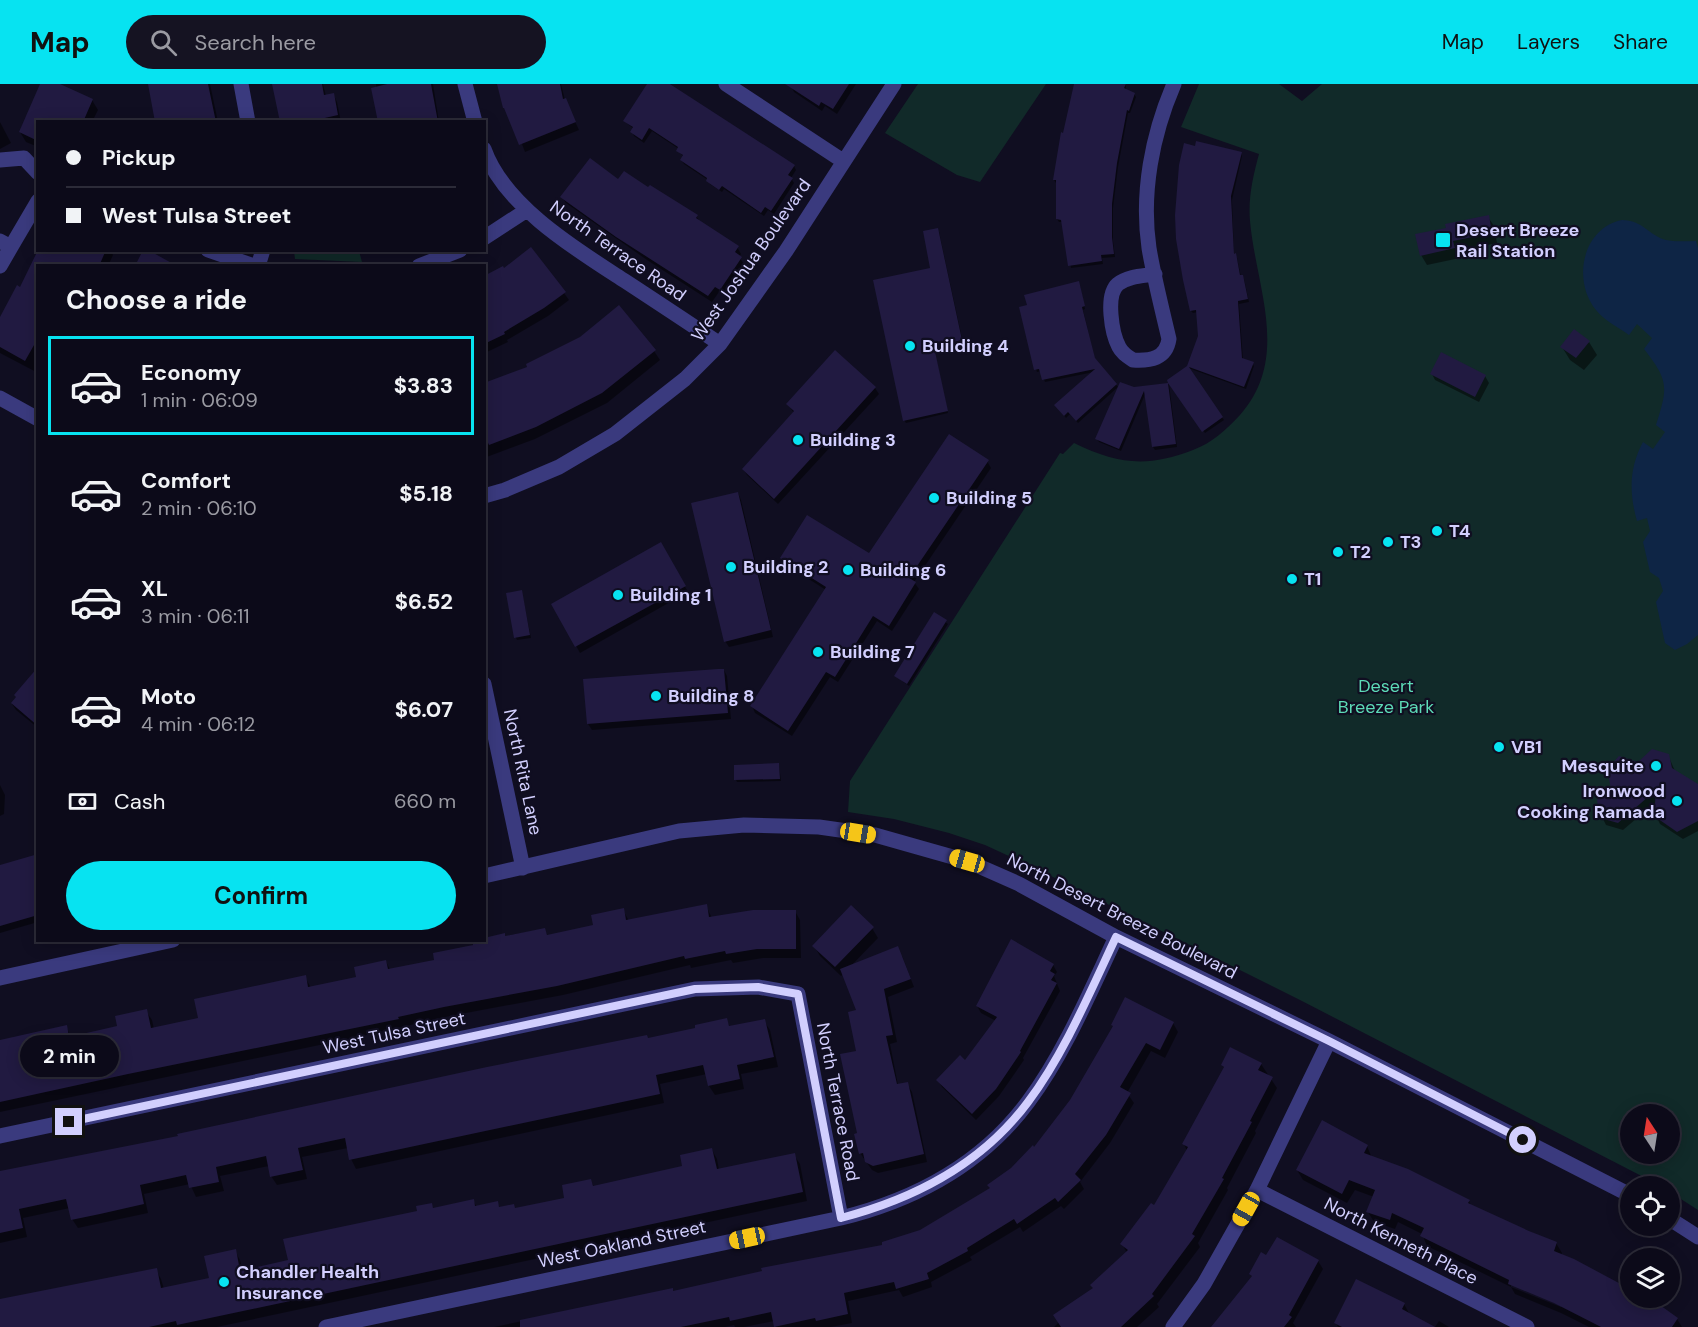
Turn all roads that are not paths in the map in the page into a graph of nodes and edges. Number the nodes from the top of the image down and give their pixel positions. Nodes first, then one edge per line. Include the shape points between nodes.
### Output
1 (241, 84) edge
2 (465, 84) edge
3 (894, 84) edge
4 (1174, 84) edge
5 (733, 86) edge
6 (248, 120) edge
7 (474, 120) edge
8 (486, 155) edge
9 (0, 160) edge
10 (843, 160) junction
11 (36, 171) edge
12 (36, 204) edge
13 (527, 210) junction
14 (486, 237) edge
15 (5, 244) edge
16 (214, 252) edge
17 (455, 252) edge
18 (250, 264) edge
19 (424, 264) edge
20 (0, 266) edge
21 (1155, 274) junction
22 (720, 344) junction
23 (0, 398) edge
24 (36, 418) edge
25 (486, 495) edge
26 (486, 693) edge
27 (523, 867) junction
28 (486, 876) edge
29 (1116, 937) junction
30 (164, 942) edge
31 (0, 978) edge
32 (798, 994) joint
33 (1329, 1041) junction
34 (0, 1136) edge
35 (1257, 1190) junction
36 (1620, 1190) edge
37 (841, 1218) junction
38 (1680, 1225) edge
39 (1698, 1237) edge
40 (326, 1327) edge
41 (1173, 1327) edge
42 (1527, 1327) edge

1 - 6 street
2 - 7 street
3 - 10 street, West Joshua Boulevard
4 - 21 street via 1155,138 1147,197 1149,248
5 - 10 street
8 - 13 street, North Terrace Road via 490,166
9 - 11 street via 24,158
10 - 22 street, West Joshua Boulevard via 786,251
12 - 15 street
13 - 14 street
13 - 22 street, North Terrace Road via 563,240
15 - 20 street
16 - 18 street
17 - 19 street
21 - 21 street via 1119,284 1110,301 1119,347 1133,360 1151,360 1167,348
22 - 25 street, West Joshua Boulevard via 685,379 615,435 559,467
23 - 24 street
26 - 27 street, North Rita Lane
27 - 28 street, North Desert Breeze Boulevard
27 - 29 street, North Desert Breeze Boulevard via 679,831 744,825 819,827 875,835 967,861 1019,884
29 - 33 street, North Desert Breeze Boulevard
29 - 37 street, West Oakland Street via 1047,1074 1006,1127 971,1159 926,1188
30 - 31 street
32 - 34 street, West Tulsa Street via 758,987 695,989
32 - 37 street, North Terrace Road
33 - 35 street
33 - 36 street, North Desert Breeze Boulevard
35 - 41 street via 1204,1284
35 - 42 street, North Kenneth Place
37 - 40 street, West Oakland Street
38 - 39 street

